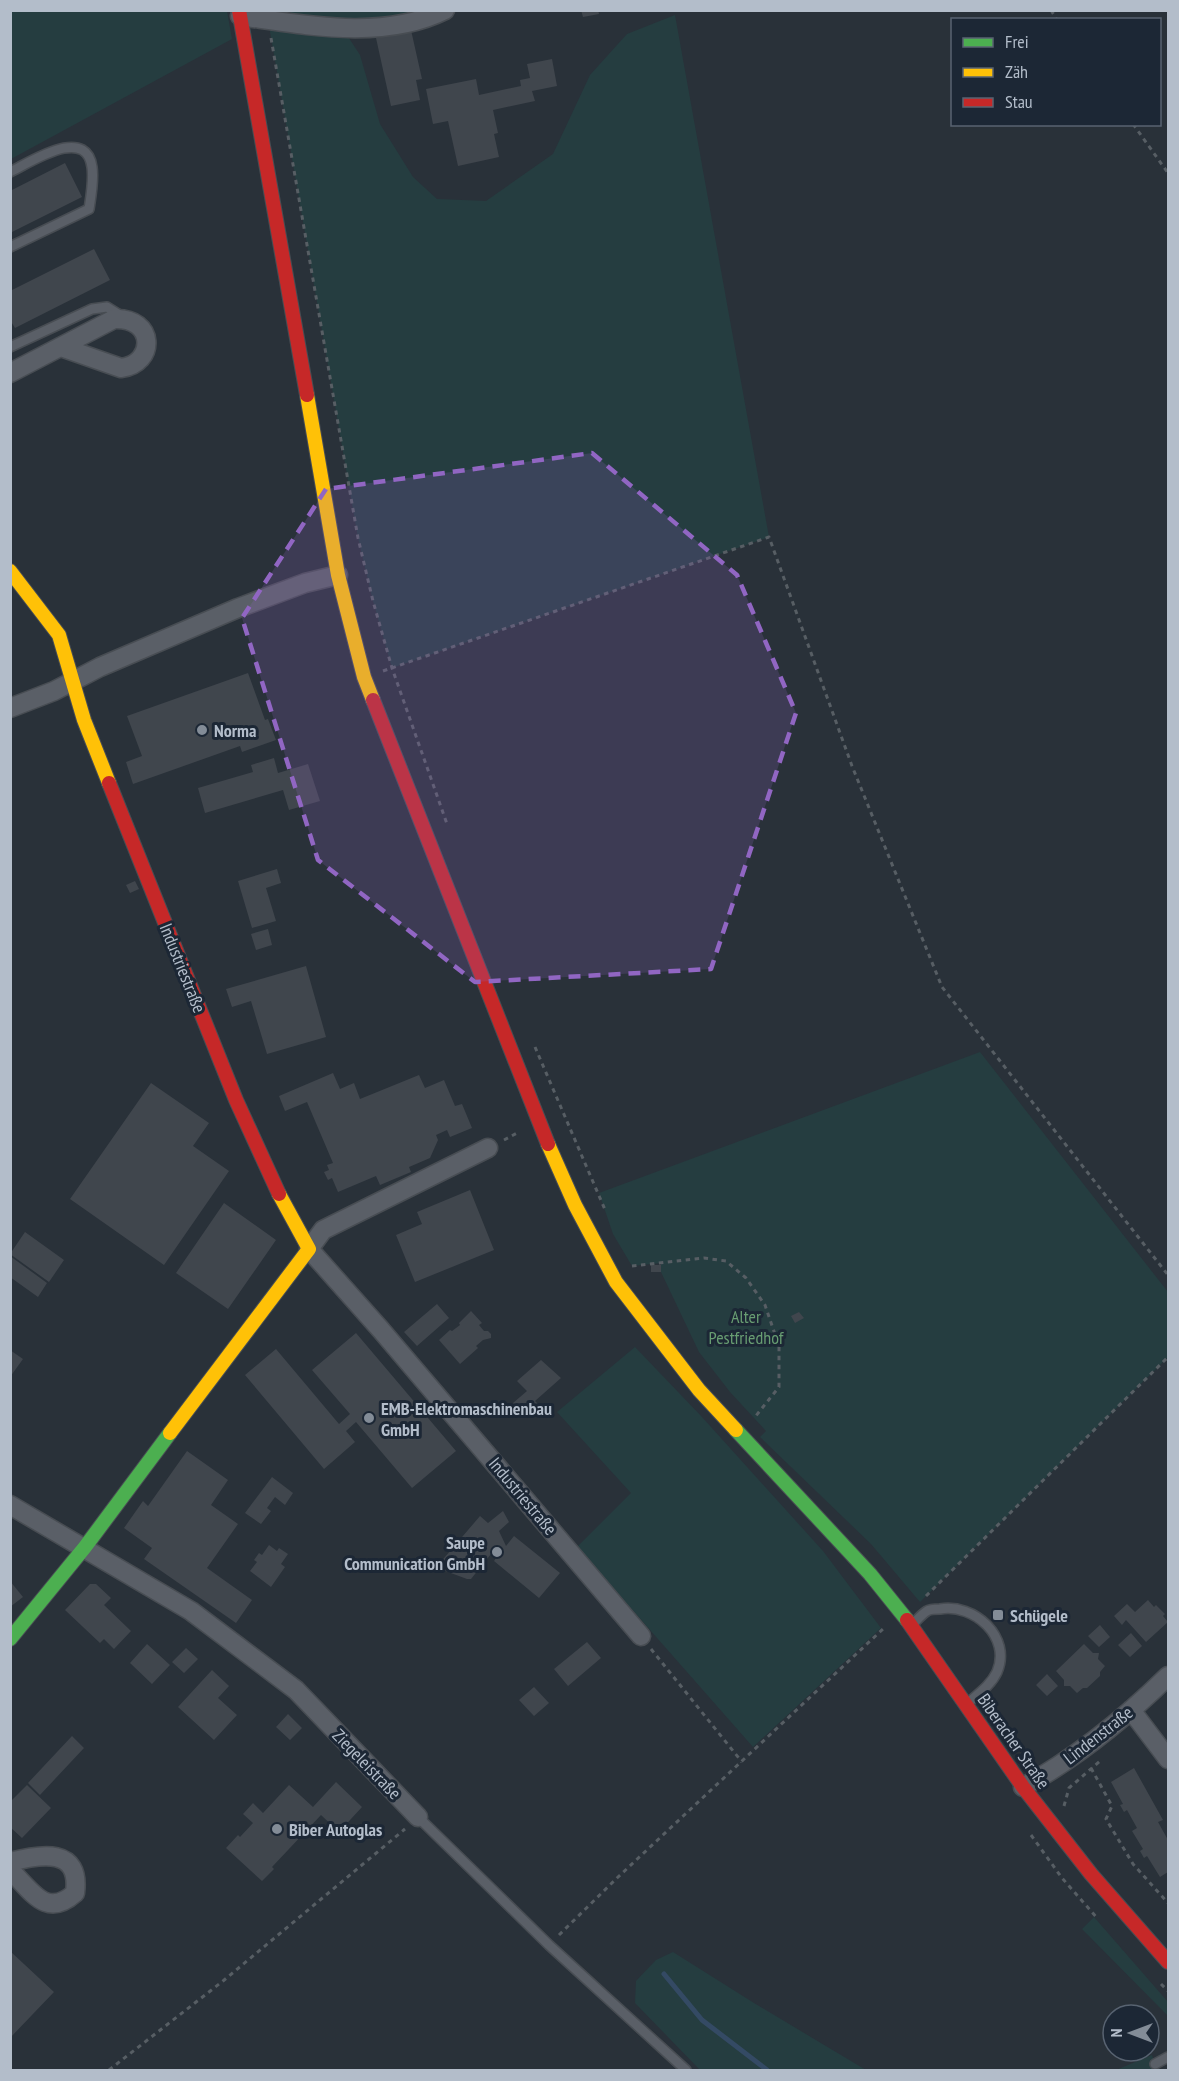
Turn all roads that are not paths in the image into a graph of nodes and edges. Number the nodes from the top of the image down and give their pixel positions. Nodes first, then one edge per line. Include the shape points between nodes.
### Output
1 (445, 10) edge
2 (239, 13) edge
3 (287, 17) edge
4 (10, 172) edge
5 (10, 247) edge
6 (125, 318) junction
7 (10, 347) edge
8 (61, 347) junction
9 (10, 373) edge
10 (10, 571) edge
11 (338, 575) junction
12 (74, 680) junction
13 (10, 708) edge
14 (488, 1148) dead end
15 (309, 1249) junction
16 (10, 1505) edge
17 (85, 1547) junction
18 (911, 1625) junction
19 (641, 1636) road end
20 (10, 1639) edge
21 (1168, 1676) edge
22 (966, 1704) junction
23 (1131, 1710) junction
24 (1168, 1759) edge
25 (1023, 1787) junction
26 (418, 1817) joint
27 (10, 1862) edge
28 (10, 1870) edge
29 (1168, 1962) edge
30 (1168, 2057) edge
31 (1155, 2064) dead end
32 (686, 2070) edge

1 - 3 street via 429,18 386,26 343,28
2 - 3 street via 268,20
2 - 11 street, Biberacher Straße
4 - 5 lane via 69,146 79,147 92,166 89,209
6 - 7 lane via 107,307 92,309
6 - 8 street via 114,319
6 - 8 street via 143,328 146,339 141,360 132,367 121,368
8 - 9 street
10 - 12 street, Industriestraße via 59,635
11 - 12 street via 238,608
11 - 18 street, Biberacher Straße via 364,677 538,1121 575,1205 616,1282 699,1390 835,1535
12 - 13 street
12 - 15 street, Industriestraße via 84,720 237,1100 283,1204
14 - 15 street via 323,1230
15 - 17 street
15 - 19 street, Industriestraße
16 - 17 street, Ziegeleistraße
17 - 20 street
17 - 26 street, Ziegeleistraße via 191,1611 296,1690
18 - 22 street, Biberacher Straße
18 - 22 lane via 927,1611 959,1609 983,1621 997,1640 1000,1652 996,1674
21 - 23 street, Lindenstraße
22 - 25 street, Biberacher Straße
23 - 24 street
23 - 25 street, Lindenstraße via 1065,1761
25 - 29 street, Biberacher Straße via 1091,1874
26 - 32 lane, Ziegeleistraße via 549,1945
27 - 28 street via 55,1856 66,1861 77,1880 75,1893 55,1905 43,1902
30 - 31 lane

